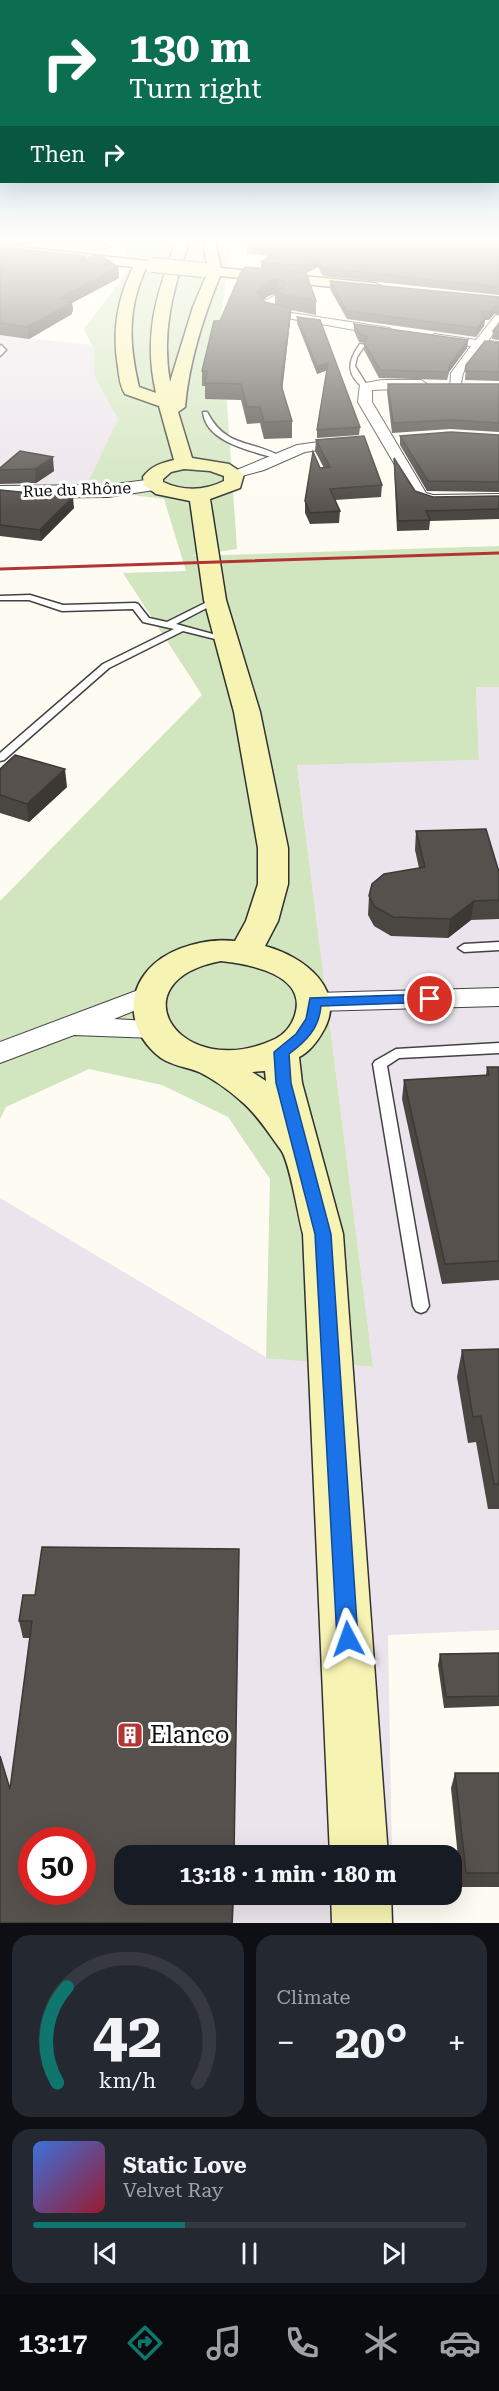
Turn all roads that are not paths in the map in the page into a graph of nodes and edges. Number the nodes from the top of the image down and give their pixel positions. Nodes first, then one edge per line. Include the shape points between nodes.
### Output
1 (121, 332) edge
2 (159, 332) edge
3 (193, 332) edge
4 (390, 332) edge
5 (487, 332) edge
6 (481, 343) junction
7 (362, 345) edge
8 (499, 346) edge
9 (1, 347) edge
10 (0, 354) edge
11 (365, 387) junction
12 (168, 407) junction
13 (205, 413) dead end
14 (401, 438) edge
15 (374, 440) junction
16 (280, 458) junction
17 (183, 463) junction
18 (234, 474) junction
19 (154, 485) junction
20 (0, 492) edge
21 (199, 495) junction
22 (499, 499) edge
23 (0, 598) edge
24 (215, 600) junction
25 (166, 626) junction
26 (181, 629) junction
27 (227, 639) junction
28 (0, 758) edge
29 (499, 946) edge
30 (464, 948) dead end
31 (247, 951) junction
32 (149, 995) junction
33 (499, 997) edge
34 (315, 1002) junction
35 (67, 1027) junction
36 (154, 1029) junction
37 (499, 1048) edge
38 (281, 1052) junction
39 (0, 1053) edge
40 (210, 1062) junction
41 (303, 1151) junction
42 (421, 1306) dead end
43 (358, 1845) edge
44 (361, 1905) edge
45 (362, 1923) edge

1 - 12 main road via 131,390
2 - 12 main road
3 - 12 main road via 179,377 177,406
4 - 6 street
5 - 6 street
6 - 8 street
6 - 11 street via 450,385
7 - 11 lane via 351,359 352,371
9 - 10 lane
11 - 15 street
12 - 17 main road
13 - 16 lane via 212,430 223,437
14 - 15 street
15 - 16 street via 316,444
15 - 22 street via 420,496 432,500
16 - 18 street
17 - 18 main road via 226,468
17 - 19 main road via 164,468 153,477
18 - 21 main road via 233,484 222,491
19 - 20 street, Rue du Rhône via 108,491
19 - 21 main road via 181,495
21 - 24 main road
23 - 25 lane via 30,597 62,608 135,606 146,620
24 - 25 lane
24 - 27 main road
25 - 26 lane
26 - 27 lane
26 - 28 lane via 106,666
27 - 31 main road via 247,712 273,848 273,884 262,921
29 - 30 lane
31 - 32 main road via 213,951 175,964 159,978
31 - 34 main road via 294,968 308,984
32 - 35 street
32 - 36 main road via 148,1012
33 - 34 street
34 - 38 main road via 313,1020 301,1038
35 - 36 street
35 - 39 street
36 - 40 main road via 176,1050
37 - 42 lane via 396,1054 380,1064
38 - 40 main road via 247,1063
38 - 41 main road via 284,1083
40 - 41 main road via 255,1092
41 - 43 main road via 323,1234
44 - 45 main road

